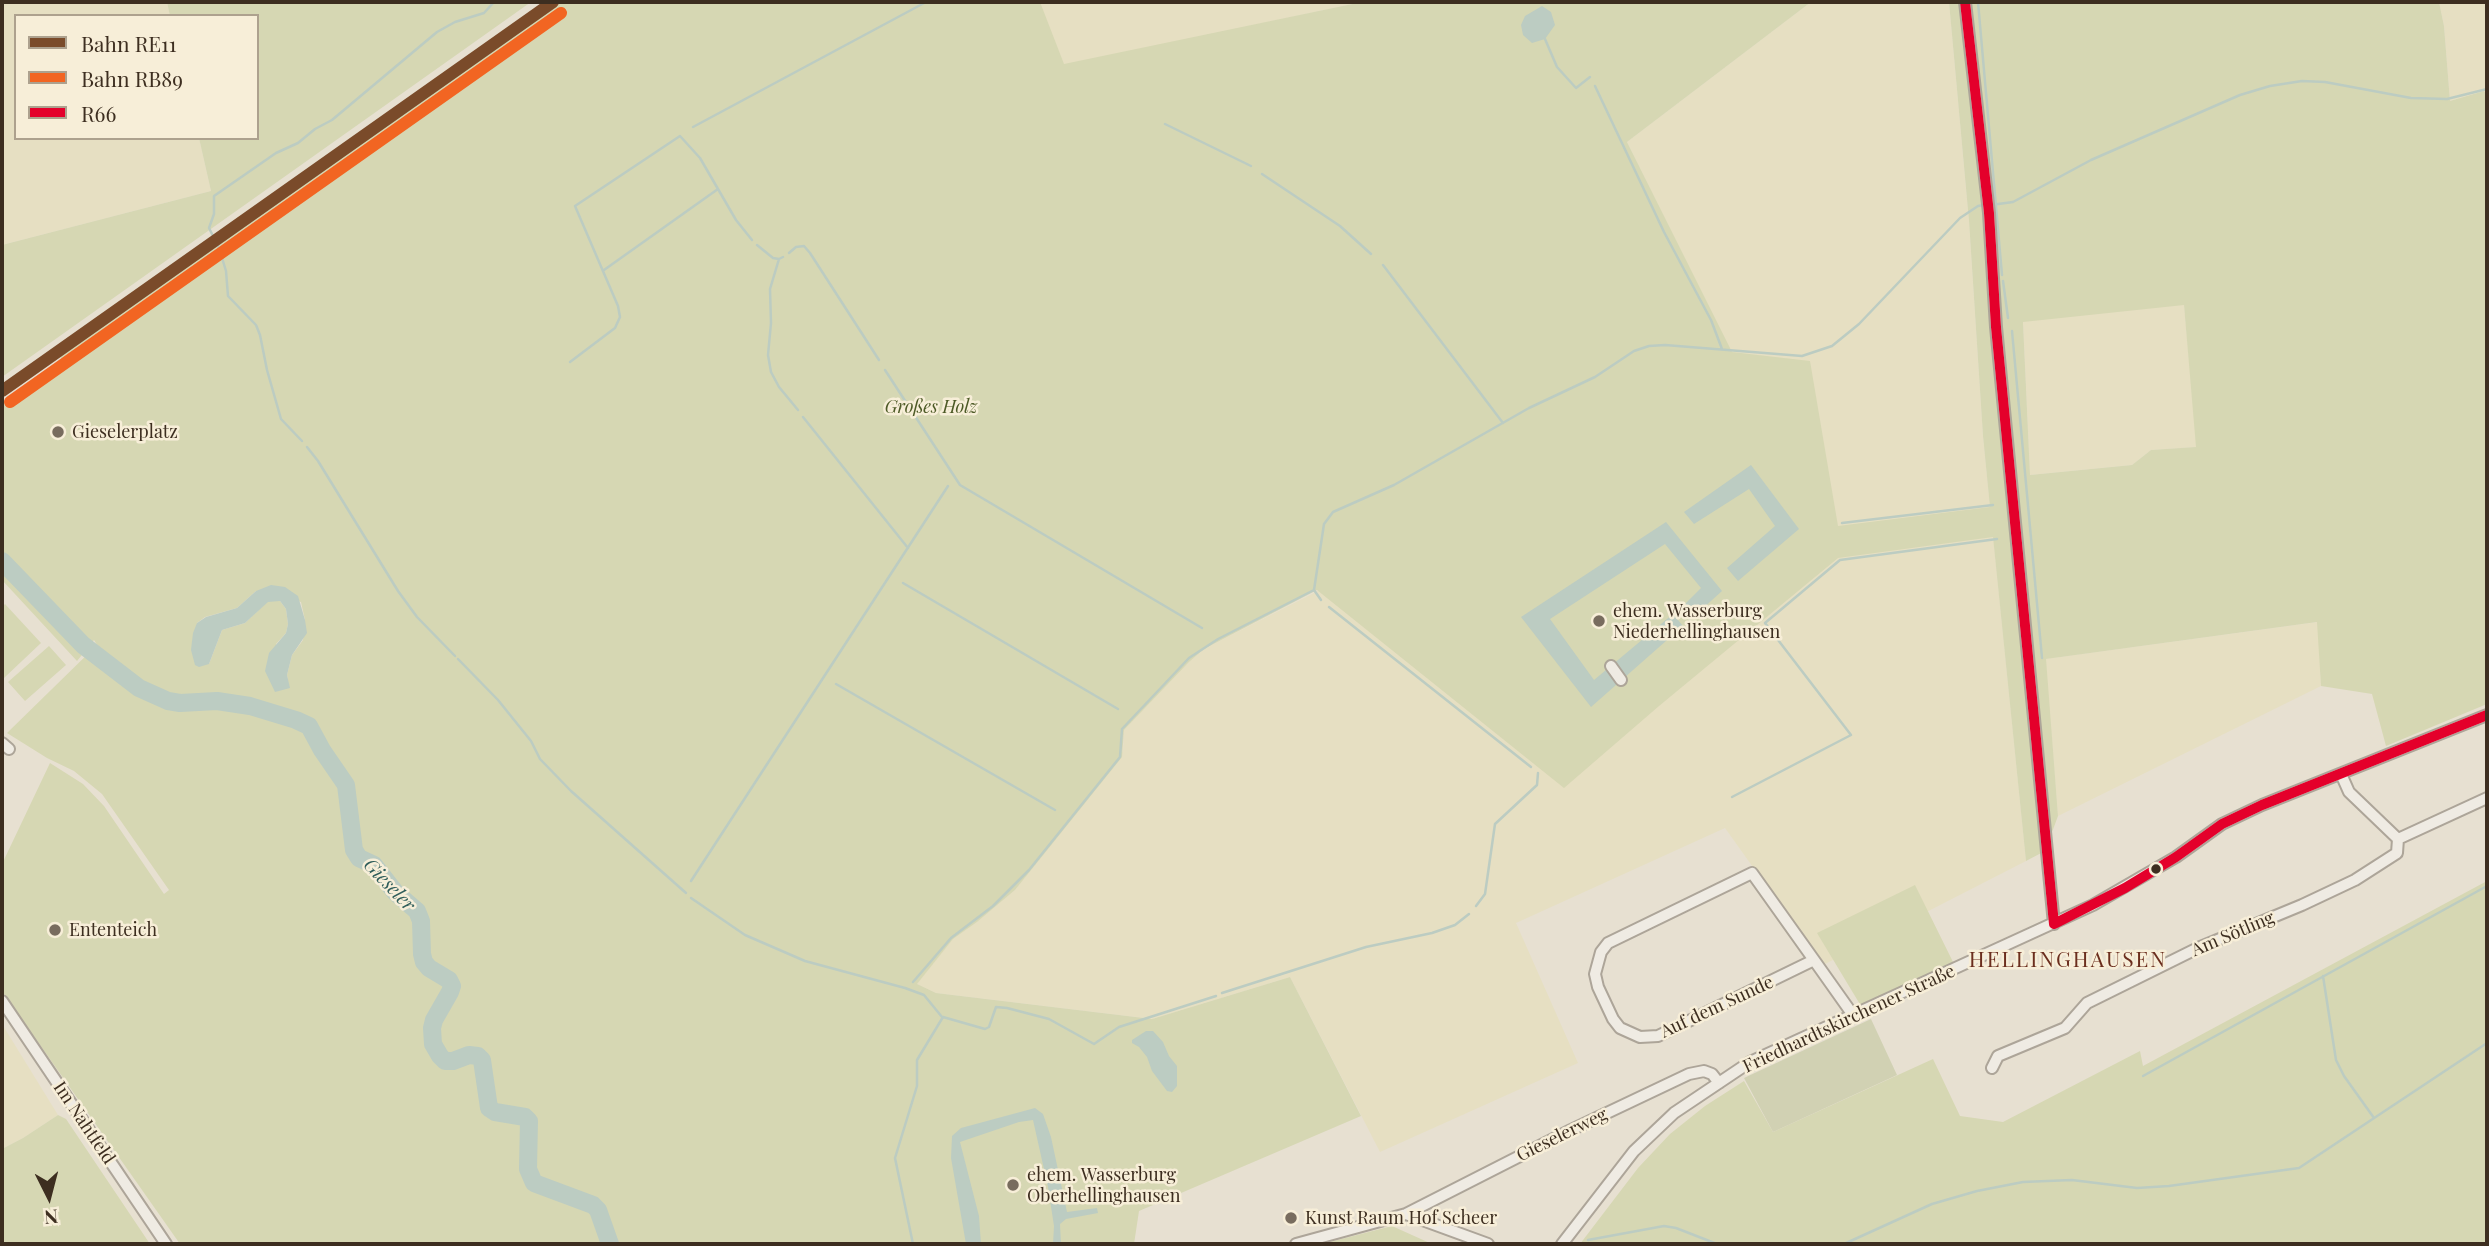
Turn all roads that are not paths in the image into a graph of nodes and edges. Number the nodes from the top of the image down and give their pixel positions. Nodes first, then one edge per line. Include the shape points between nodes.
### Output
1 (1965, 2) edge
2 (1611, 666) dead end
3 (1621, 680) dead end
4 (2487, 715) edge
5 (2341, 774) junction
6 (2487, 798) edge
7 (2398, 839) junction
8 (2054, 924) junction
9 (1814, 960) junction
10 (2, 1001) edge
11 (1853, 1015) junction
12 (1992, 1068) dead end
13 (1719, 1083) junction
14 (1406, 1214) junction
15 (166, 1244) edge
16 (1296, 1244) edge
17 (1488, 1244) edge
18 (1562, 1244) edge

1 - 8 street via 1988,198
2 - 3 street
4 - 5 street, Friedhardtskirchener Straße
5 - 7 street via 2349,793
5 - 8 street, Friedhardtskirchener Straße via 2222,824 2124,888
6 - 7 street, Am Sötling
7 - 12 street, Am Sötling via 2397,853 2355,880 2198,948 2087,1003 2065,1028 1998,1056
8 - 11 street, Friedhardtskirchener Straße
9 - 9 street, Auf dem Sunde via 1658,1036 1640,1037 1620,1028 1595,974 1608,943 1752,873
9 - 11 street
10 - 15 street, Im Nahtfeld
11 - 13 street, Friedhardtskirchener Straße via 1751,1062
13 - 14 street, Gieselerweg via 1704,1071 1689,1074
13 - 18 street, Friedhardtskirchener Straße via 1674,1113 1634,1151
14 - 16 street, Gieselerweg
14 - 17 street

